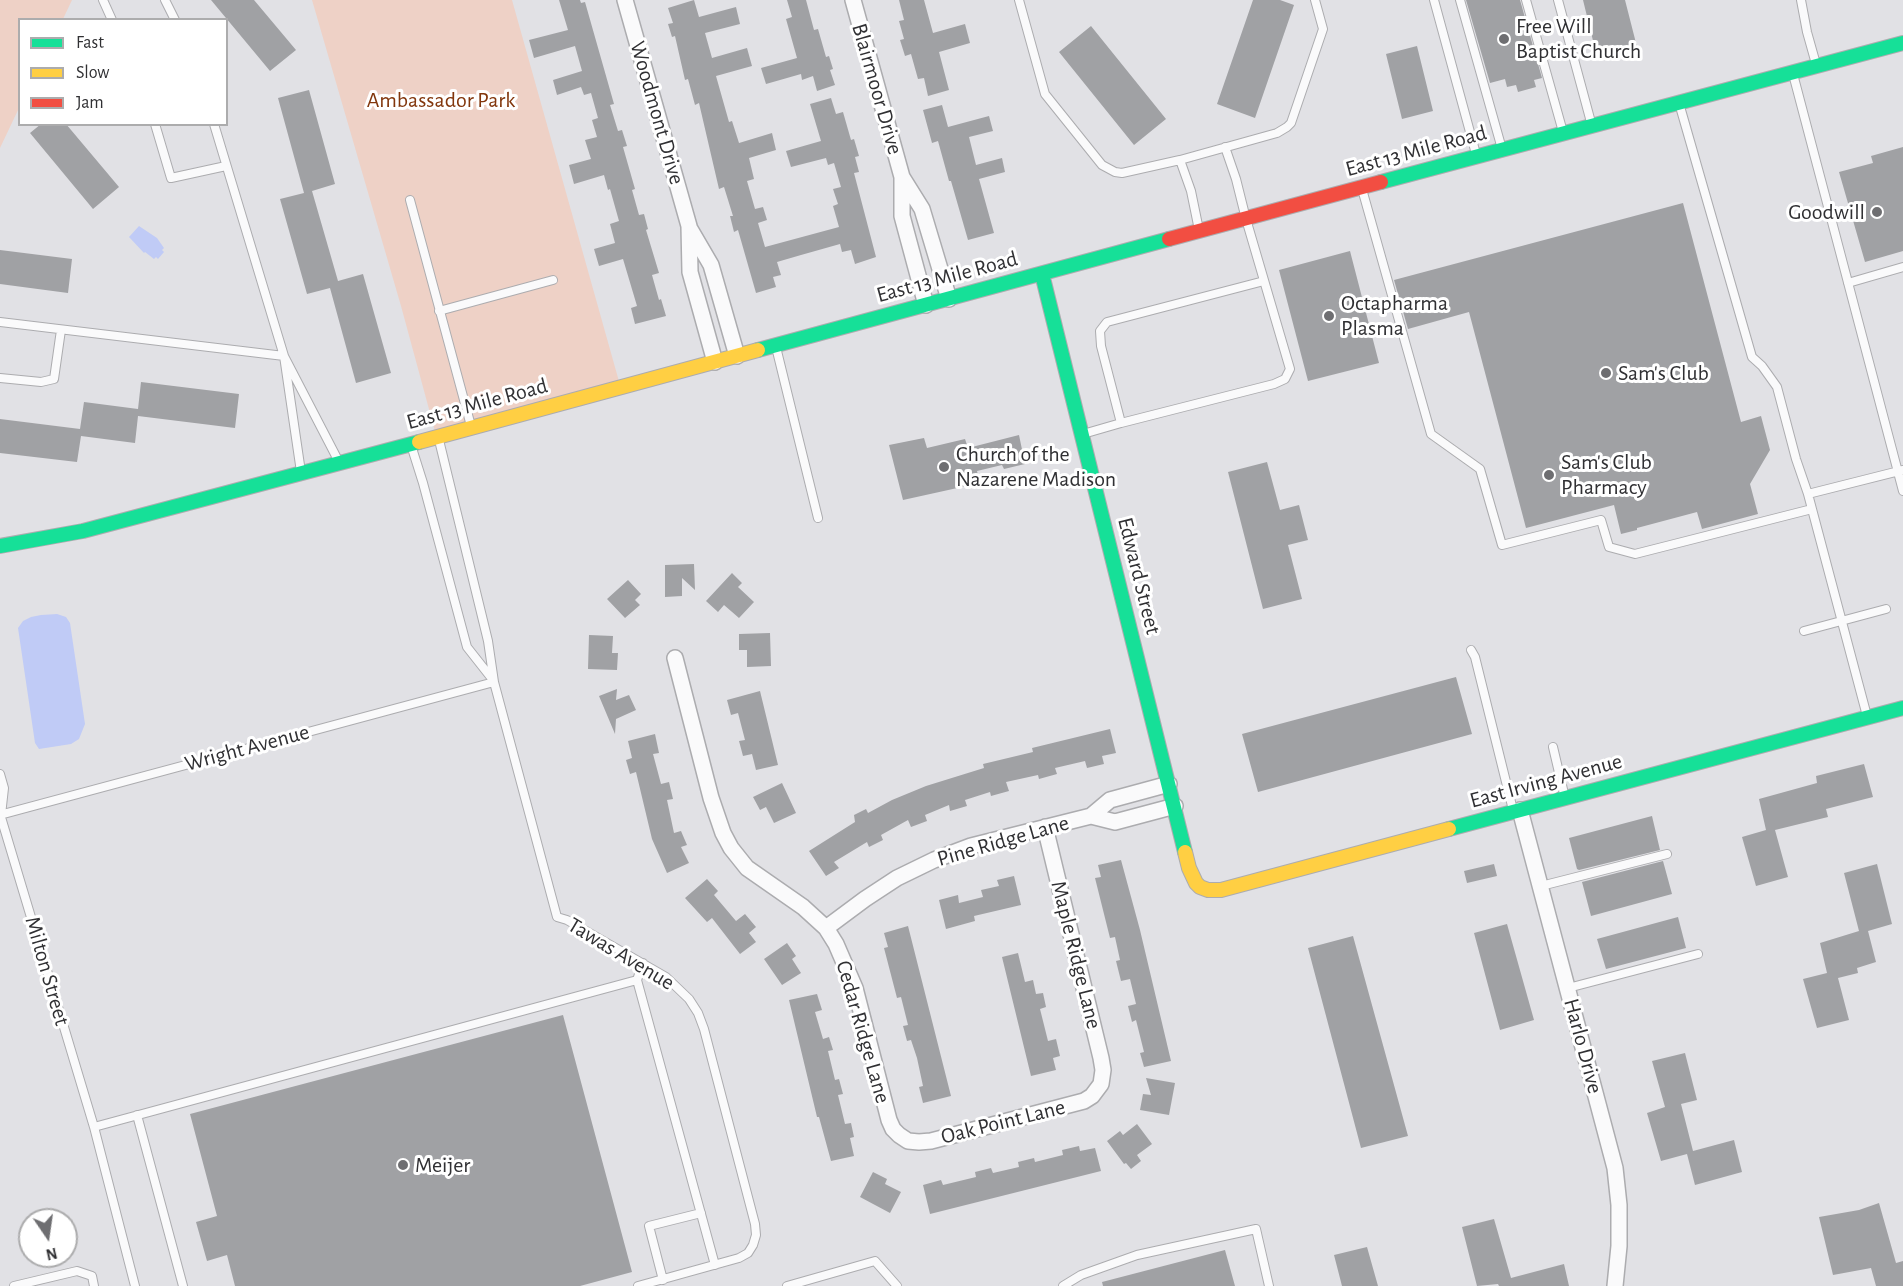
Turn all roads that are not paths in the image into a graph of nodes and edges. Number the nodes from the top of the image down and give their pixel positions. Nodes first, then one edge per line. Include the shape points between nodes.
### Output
1 (103, 0) edge
2 (165, 0) edge
3 (625, 0) edge
4 (853, 0) edge
5 (1019, 0) edge
6 (1315, 0) edge
7 (1434, 0) edge
8 (1460, 0) edge
9 (1526, 0) edge
10 (1558, 0) edge
11 (1801, 0) edge
12 (111, 18) edge
13 (174, 18) edge
14 (1903, 43) edge
15 (1816, 66) junction
16 (1793, 72) junction
17 (1679, 102) junction
18 (157, 126) edge
19 (215, 126) edge
20 (1592, 126) junction
21 (1563, 134) junction
22 (1225, 147) junction
23 (1502, 150) junction
24 (1477, 156) junction
25 (1180, 160) junction
26 (226, 166) junction
27 (902, 177) junction
28 (1362, 188) junction
29 (410, 200) dead end
30 (1246, 219) junction
31 (689, 226) junction
32 (1199, 231) junction
33 (1903, 267) edge
34 (1041, 274) junction
35 (553, 279) dead end
36 (1264, 281) junction
37 (1848, 283) junction
38 (949, 299) junction
39 (926, 305) junction
40 (439, 311) junction
41 (0, 322) edge
42 (61, 330) junction
43 (776, 346) junction
44 (284, 356) junction
45 (737, 356) junction
46 (715, 362) junction
47 (0, 378) edge
48 (1121, 423) junction
49 (472, 428) junction
50 (1083, 434) junction
51 (438, 436) junction
52 (410, 444) junction
53 (340, 463) junction
54 (1900, 470) edge
55 (301, 474) junction
56 (1903, 491) edge
57 (1808, 494) junction
58 (1812, 509) junction
59 (818, 518) dead end
60 (0, 546) edge
61 (1886, 609) dead end
62 (1841, 621) junction
63 (1804, 631) dead end
64 (1471, 650) dead end
65 (675, 658) dead end
66 (494, 681) junction
67 (1903, 708) edge
68 (1867, 718) junction
69 (1553, 747) dead end
70 (0, 774) edge
71 (1169, 784) junction
72 (1565, 798) junction
73 (1174, 806) junction
74 (1517, 811) junction
75 (0, 815) edge
76 (1091, 816) junction
77 (1045, 827) junction
78 (1667, 854) dead end
79 (1540, 886) junction
80 (1200, 887) joint
81 (826, 928) junction
82 (1698, 954) dead end
83 (643, 963) junction
84 (637, 980) junction
85 (1568, 988) junction
86 (1101, 1084) joint
87 (138, 1115) junction
88 (94, 1127) junction
89 (899, 1136) joint
90 (701, 1213) junction
91 (715, 1265) junction
92 (663, 1280) junction
93 (14, 1286) edge
94 (94, 1286) edge
95 (135, 1286) edge
96 (183, 1286) edge
97 (638, 1286) edge
98 (787, 1286) edge
99 (897, 1286) edge
100 (1063, 1286) edge
101 (1269, 1286) edge
102 (1615, 1286) edge

1 - 12 lane
2 - 13 lane
3 - 31 street, Woodmont Drive
4 - 27 street, Blairmoor Drive
5 - 25 lane via 1046,94 1102,165 1122,173
6 - 22 lane via 1323,29 1291,123 1282,131
7 - 24 lane
8 - 23 lane
9 - 21 lane
10 - 20 lane
11 - 15 lane
14 - 15 main road, East 13 Mile Road
15 - 16 main road, East 13 Mile Road
16 - 17 main road, East 13 Mile Road
16 - 37 lane
17 - 20 main road, East 13 Mile Road
17 - 57 lane via 1752,357 1777,387
18 - 26 lane via 171,178
19 - 26 lane
20 - 21 main road, East 13 Mile Road
21 - 23 main road, East 13 Mile Road
22 - 25 lane
22 - 30 lane
23 - 24 main road, East 13 Mile Road
24 - 28 main road, East 13 Mile Road
25 - 32 lane
26 - 44 lane
27 - 38 street, Blairmoor Drive via 922,208
27 - 39 street, Blairmoor Drive via 902,216
28 - 30 main road, East 13 Mile Road
28 - 58 lane via 1431,434 1480,469 1502,545 1601,520 1609,547 1635,554
29 - 40 lane
30 - 32 main road, East 13 Mile Road
30 - 36 lane
31 - 45 street, Woodmont Drive via 711,265
31 - 46 street, Woodmont Drive via 690,272
32 - 34 main road, East 13 Mile Road
33 - 37 lane
34 - 38 main road, East 13 Mile Road
34 - 50 main road, Edward Street
35 - 40 lane
36 - 48 lane via 1107,322 1100,331 1101,346
36 - 48 lane via 1290,369 1285,378
37 - 54 lane
38 - 39 main road, East 13 Mile Road
39 - 43 main road, East 13 Mile Road
40 - 49 lane
41 - 42 lane
42 - 44 lane
42 - 47 lane via 54,379 41,382
43 - 45 main road, East 13 Mile Road
43 - 59 lane
44 - 53 lane
44 - 55 lane
45 - 46 main road, East 13 Mile Road
46 - 49 main road, East 13 Mile Road
48 - 50 lane
49 - 51 main road, East 13 Mile Road
50 - 71 main road, Edward Street
51 - 52 main road, East 13 Mile Road
51 - 66 lane, Tawas Avenue via 488,640
52 - 53 main road, East 13 Mile Road
52 - 66 lane, Tawas Avenue via 466,647
53 - 55 main road, East 13 Mile Road
54 - 56 lane
54 - 57 lane
55 - 60 main road, East 13 Mile Road via 83,531
57 - 58 lane
58 - 62 lane
61 - 62 lane
62 - 63 lane
62 - 68 lane
64 - 74 lane
65 - 81 street, Cedar Ridge Lane via 711,798 731,848 747,868
66 - 75 lane, Wright Avenue
66 - 83 lane, Tawas Avenue via 557,917
67 - 68 main road, East Irving Avenue
68 - 72 main road, East Irving Avenue
69 - 72 lane
70 - 75 lane, Milton Street via 4,788
71 - 73 main road, Edward Street
71 - 76 street, Pine Ridge Lane via 1110,800
72 - 74 main road, East Irving Avenue
73 - 76 street, Pine Ridge Lane via 1115,822
73 - 80 main road, Edward Street via 1189,868
74 - 79 street, Harlo Drive
74 - 80 main road, East Irving Avenue via 1221,890
75 - 88 lane, Milton Street
76 - 77 street, Pine Ridge Lane
77 - 81 street, Pine Ridge Lane via 971,846 924,865 881,888
77 - 86 street, Maple Ridge Lane via 1101,1058
78 - 79 lane
79 - 85 street, Harlo Drive
81 - 89 street, Cedar Ridge Lane via 850,973 885,1110
82 - 85 lane
83 - 84 lane
83 - 91 lane, Tawas Avenue via 678,987 698,1013 755,1224 756,1235 748,1252
84 - 87 lane
84 - 90 lane
85 - 102 street, Harlo Drive via 1615,1168 1619,1205
86 - 89 street, Oak Point Lane via 1084,1101 1049,1111 931,1141 908,1141
87 - 88 lane
87 - 96 lane
88 - 95 lane, Milton Street
90 - 91 lane
90 - 92 lane via 649,1226
91 - 92 lane
92 - 97 lane
93 - 94 lane via 77,1271 92,1276
98 - 99 lane via 875,1261
100 - 101 lane via 1081,1275 1137,1255 1256,1229

